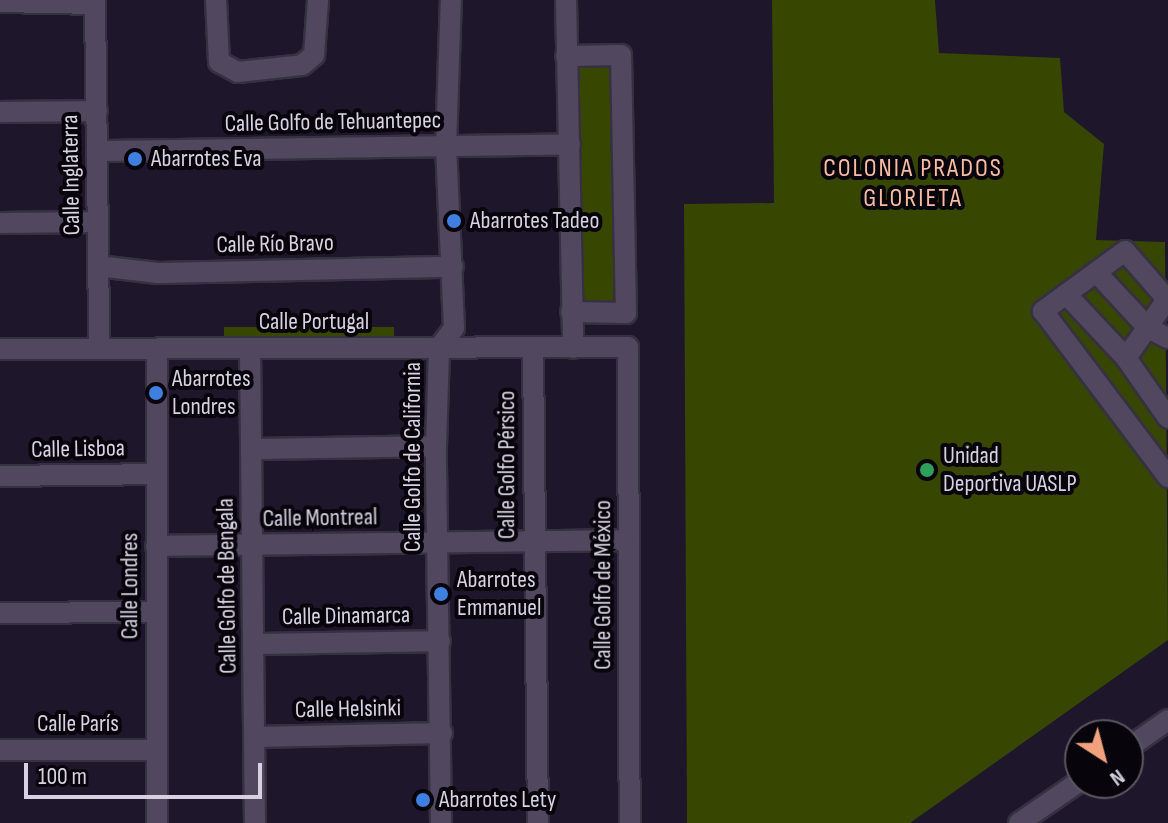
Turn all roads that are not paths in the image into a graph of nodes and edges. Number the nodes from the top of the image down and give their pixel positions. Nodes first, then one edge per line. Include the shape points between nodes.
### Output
1 (216, 0) edge
2 (318, 0) edge
3 (451, 0) edge
4 (566, 0) edge
5 (0, 2) edge
6 (95, 2) edge
7 (566, 56) junction
8 (97, 111) junction
9 (0, 112) edge
10 (570, 144) junction
11 (446, 147) junction
12 (97, 151) junction
13 (98, 222) junction
14 (0, 223) edge
15 (98, 266) junction
16 (453, 267) junction
17 (1096, 272) junction
18 (1066, 294) junction
19 (1167, 298) edge
20 (571, 312) junction
21 (1148, 328) junction
22 (1168, 338) edge
23 (628, 347) joint
24 (250, 348) junction
25 (439, 348) junction
26 (533, 348) junction
27 (573, 348) junction
28 (0, 349) edge
29 (99, 349) junction
30 (157, 349) junction
31 (1126, 358) junction
32 (1168, 418) edge
33 (436, 446) junction
34 (251, 449) junction
35 (156, 474) junction
36 (0, 476) edge
37 (1168, 477) edge
38 (629, 540) junction
39 (533, 542) junction
40 (438, 543) junction
41 (252, 545) junction
42 (156, 546) junction
43 (156, 612) junction
44 (0, 613) edge
45 (440, 641) junction
46 (253, 644) junction
47 (1168, 720) edge
48 (442, 733) junction
49 (255, 737) junction
50 (1144, 737) edge
51 (0, 750) edge
52 (155, 750) junction
53 (1064, 792) edge
54 (157, 823) edge
55 (255, 823) edge
56 (441, 823) edge
57 (538, 823) edge
58 (630, 823) edge
59 (1019, 823) edge

1 - 2 street via 219,62 238,72 302,65 314,55
3 - 11 street, Calle Golfo de California
4 - 7 street
5 - 6 street
6 - 8 street, Calle Inglaterra
7 - 10 street
7 - 20 street via 621,55 626,313
8 - 9 street
8 - 12 street, Calle Inglaterra
10 - 11 street, Calle Golfo de Tehuantepec
10 - 20 street
11 - 12 street, Calle Golfo de Tehuantepec
11 - 16 street, Calle Golfo de California
12 - 13 street, Calle Inglaterra
13 - 14 street
13 - 15 street, Calle Inglaterra
15 - 16 street, Calle Río Bravo via 158,273
15 - 29 street, Calle Inglaterra
16 - 25 street, Calle Golfo de California via 454,328
17 - 18 street
17 - 19 street via 1125,251
17 - 21 street
18 - 31 street
18 - 37 street via 1043,311
19 - 21 street
20 - 27 street
21 - 22 street
21 - 31 street
23 - 27 street, Calle Portugal
23 - 38 street, Calle Golfo de México
24 - 25 street, Calle Portugal
24 - 30 street, Calle Portugal
24 - 34 street, Calle Golfo de Bengala
25 - 26 street, Calle Portugal
25 - 33 street, Calle Golfo de California
26 - 27 street, Calle Portugal
26 - 39 street, Calle Golfo Pérsico
28 - 29 street, Calle Portugal
29 - 30 street, Calle Portugal
30 - 35 street, Calle Londres
31 - 32 street
33 - 34 street
33 - 40 street, Calle Golfo de California
34 - 41 street, Calle Golfo de Bengala
35 - 36 street, Calle Lisboa
35 - 42 street, Calle Londres
38 - 39 street, Calle Montreal
38 - 58 street, Calle Golfo de México
39 - 40 street, Calle Montreal
39 - 57 street, Calle Golfo Pérsico
40 - 41 street, Calle Montreal
40 - 45 street, Calle Golfo de California
41 - 42 street, Calle Montreal
41 - 46 street, Calle Golfo de Bengala
42 - 43 street, Calle Londres
43 - 44 street
43 - 52 street, Calle Londres
45 - 46 street, Calle Dinamarca
45 - 48 street, Calle Golfo de California
46 - 49 street, Calle Golfo de Bengala
47 - 50 street
48 - 49 street, Calle Helsinki
48 - 56 street, Calle Golfo de California
49 - 55 street, Calle Golfo de Bengala
51 - 52 street, Calle París
52 - 54 street, Calle Londres
53 - 59 street

